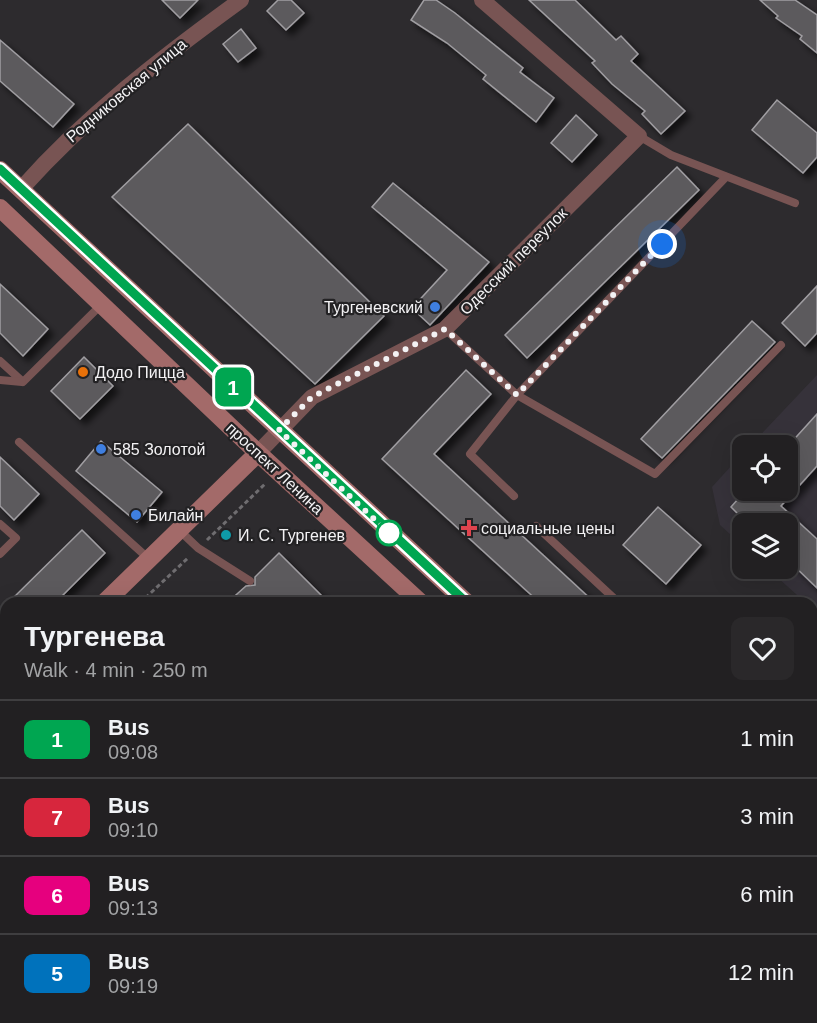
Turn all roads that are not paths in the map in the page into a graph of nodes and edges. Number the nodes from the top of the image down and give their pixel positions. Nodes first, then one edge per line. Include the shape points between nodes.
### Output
1 (241, 0) edge
2 (482, 0) edge
3 (639, 136) junction
4 (0, 170) edge
5 (726, 177) junction
6 (21, 189) junction
7 (795, 203) dead end
8 (0, 208) edge
9 (102, 304) junction
10 (445, 329) junction
11 (781, 345) dead end
12 (0, 361) edge
13 (0, 380) edge
14 (23, 382) junction
15 (517, 395) junction
16 (279, 430) junction
17 (19, 442) dead end
18 (258, 453) junction
19 (514, 496) dead end
20 (0, 524) edge
21 (536, 526) dead end
22 (179, 530) junction
23 (0, 554) edge
24 (149, 560) junction
25 (250, 581) dead end
26 (110, 597) edge
27 (414, 597) edge
28 (460, 597) edge
29 (613, 597) edge

1 - 6 street, Родниковская улица via 151,66 63,142
2 - 3 street
3 - 5 lane via 671,155
3 - 10 street, Одесский переулок
4 - 6 main road, проспект Ленина
5 - 7 lane
5 - 15 lane
6 - 16 main road, проспект Ленина
8 - 9 main road, проспект Ленина
9 - 14 lane
9 - 18 main road, проспект Ленина
10 - 15 lane
10 - 16 street, Одесский переулок via 312,397
11 - 15 lane via 655,474
12 - 14 lane
13 - 14 lane
15 - 19 lane via 470,454
16 - 18 street, Одесский переулок
16 - 28 main road, проспект Ленина
17 - 24 lane
18 - 22 main road, Одесский переулок
18 - 27 main road, проспект Ленина
20 - 23 lane via 16,538
21 - 29 lane
22 - 24 main road, Одесский переулок
22 - 25 lane via 198,548
24 - 26 main road, Одесский переулок

